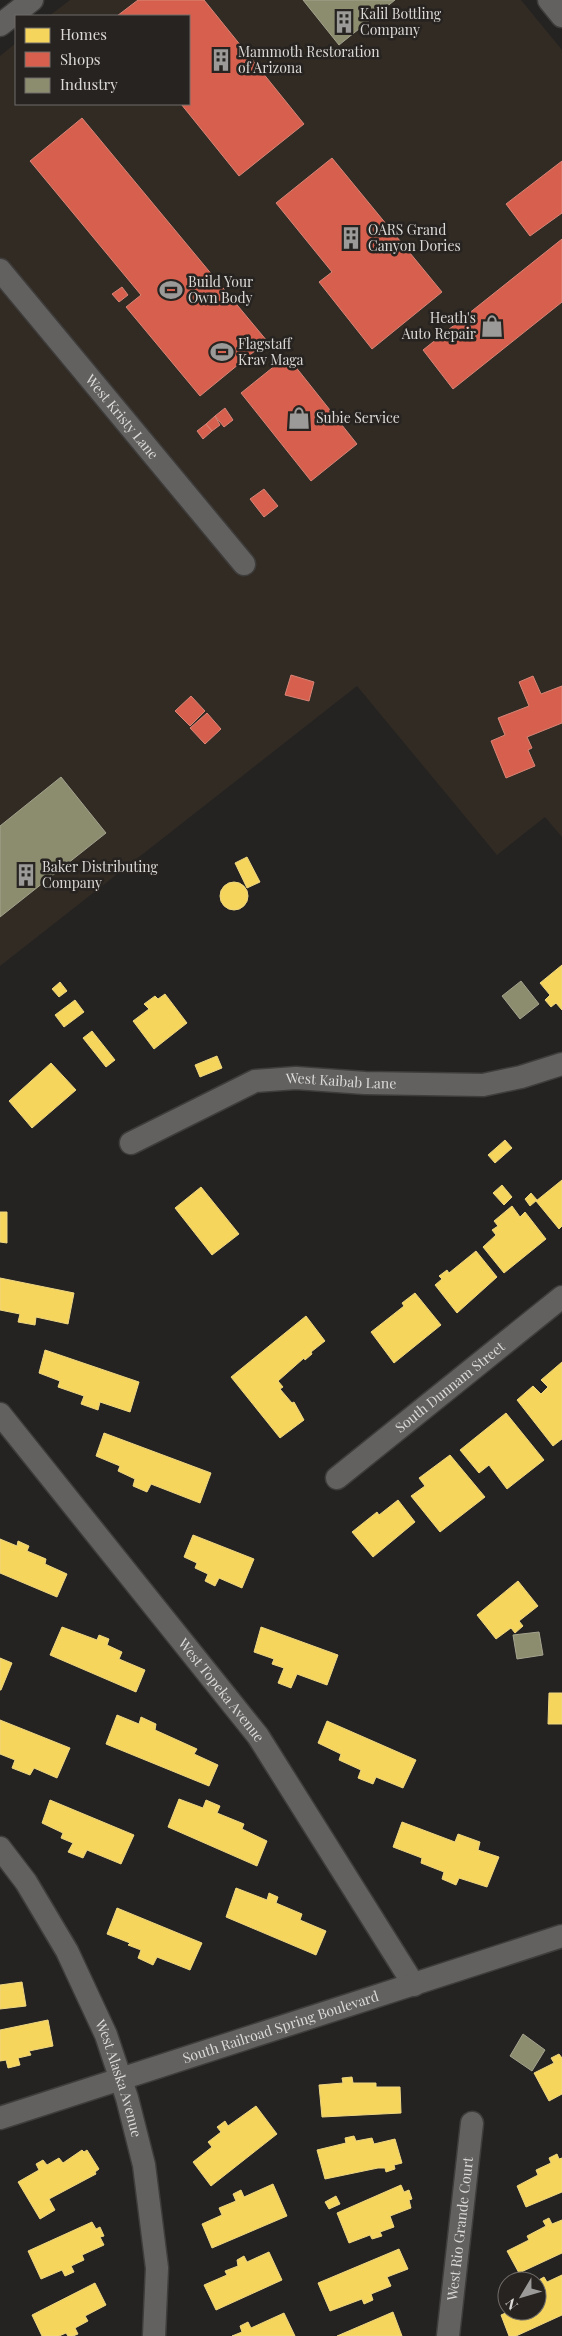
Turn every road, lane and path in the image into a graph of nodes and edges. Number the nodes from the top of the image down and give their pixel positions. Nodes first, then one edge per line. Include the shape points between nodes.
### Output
1 (32, 0) edge
2 (549, 0) edge
3 (562, 16) edge
4 (0, 25) edge
5 (0, 270) edge
6 (244, 564) dead end
7 (562, 1064) edge
8 (131, 1143) dead end
9 (562, 1297) edge
10 (0, 1414) edge
11 (338, 1478) dead end
12 (0, 1848) edge
13 (562, 1936) edge
14 (414, 1985) junction
15 (121, 2078) junction
16 (0, 2118) edge
17 (472, 2123) dead end
18 (154, 2336) edge
19 (448, 2336) edge

1 - 4 street
2 - 3 street
5 - 6 street, West Kristy Lane
7 - 8 street, West Kaibab Lane via 483,1085 296,1078 254,1081
9 - 11 street, South Dunnam Street
10 - 14 street, West Topeka Avenue via 258,1736
12 - 15 street, West Alaska Avenue via 26,1882 67,1951 106,2035
13 - 14 street, South Railroad Spring Boulevard
14 - 15 street, South Railroad Spring Boulevard
15 - 16 street, South Railroad Spring Boulevard
15 - 18 street, West Alaska Avenue via 144,2165 156,2268
17 - 19 street, West Rio Grande Court

